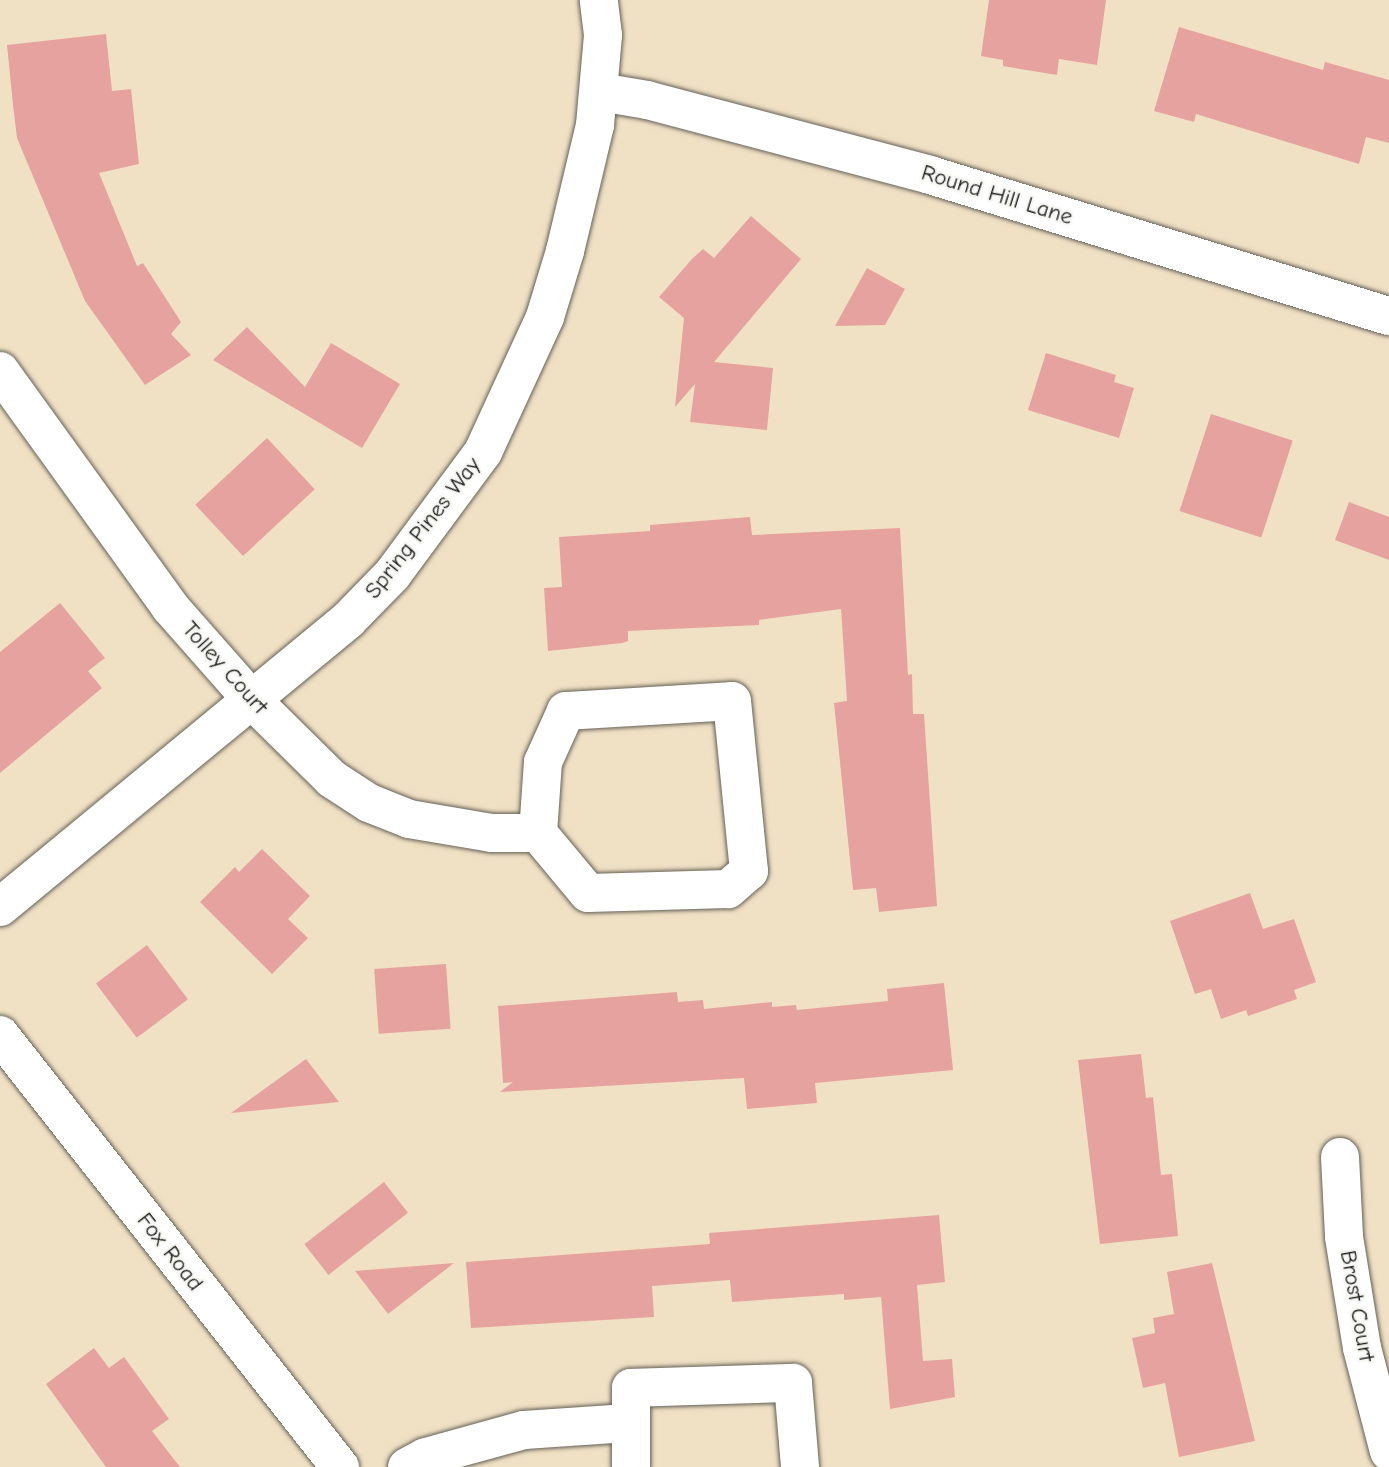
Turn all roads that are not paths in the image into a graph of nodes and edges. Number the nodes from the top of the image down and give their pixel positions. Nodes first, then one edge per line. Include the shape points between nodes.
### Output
1 (600, 0) edge
2 (600, 92) junction
3 (1389, 316) edge
4 (0, 371) edge
5 (253, 701) junction
6 (538, 833) junction
7 (0, 907) edge
8 (0, 1035) edge
9 (1340, 1157) dead end
10 (628, 1423) junction
11 (1389, 1452) edge
12 (340, 1467) edge
13 (407, 1467) edge
14 (631, 1467) edge
15 (800, 1467) edge

1 - 2 street, Spring Pines Way
2 - 3 street, Round Hill Lane via 647,100 930,175
2 - 5 street, Spring Pines Way via 596,125 545,317 483,452 393,575
4 - 5 street, Tolley Court via 170,607
5 - 6 street, Tolley Court via 332,779 369,803 409,819 455,828
5 - 7 street, Spring Pines Way
6 - 6 street via 543,762 566,711 732,701 750,872 728,889 588,893
8 - 12 street, Fox Road
9 - 11 street, Brost Court via 1345,1237 1362,1348
10 - 13 street via 524,1430 426,1457
10 - 14 street
10 - 15 street via 631,1388 793,1383

